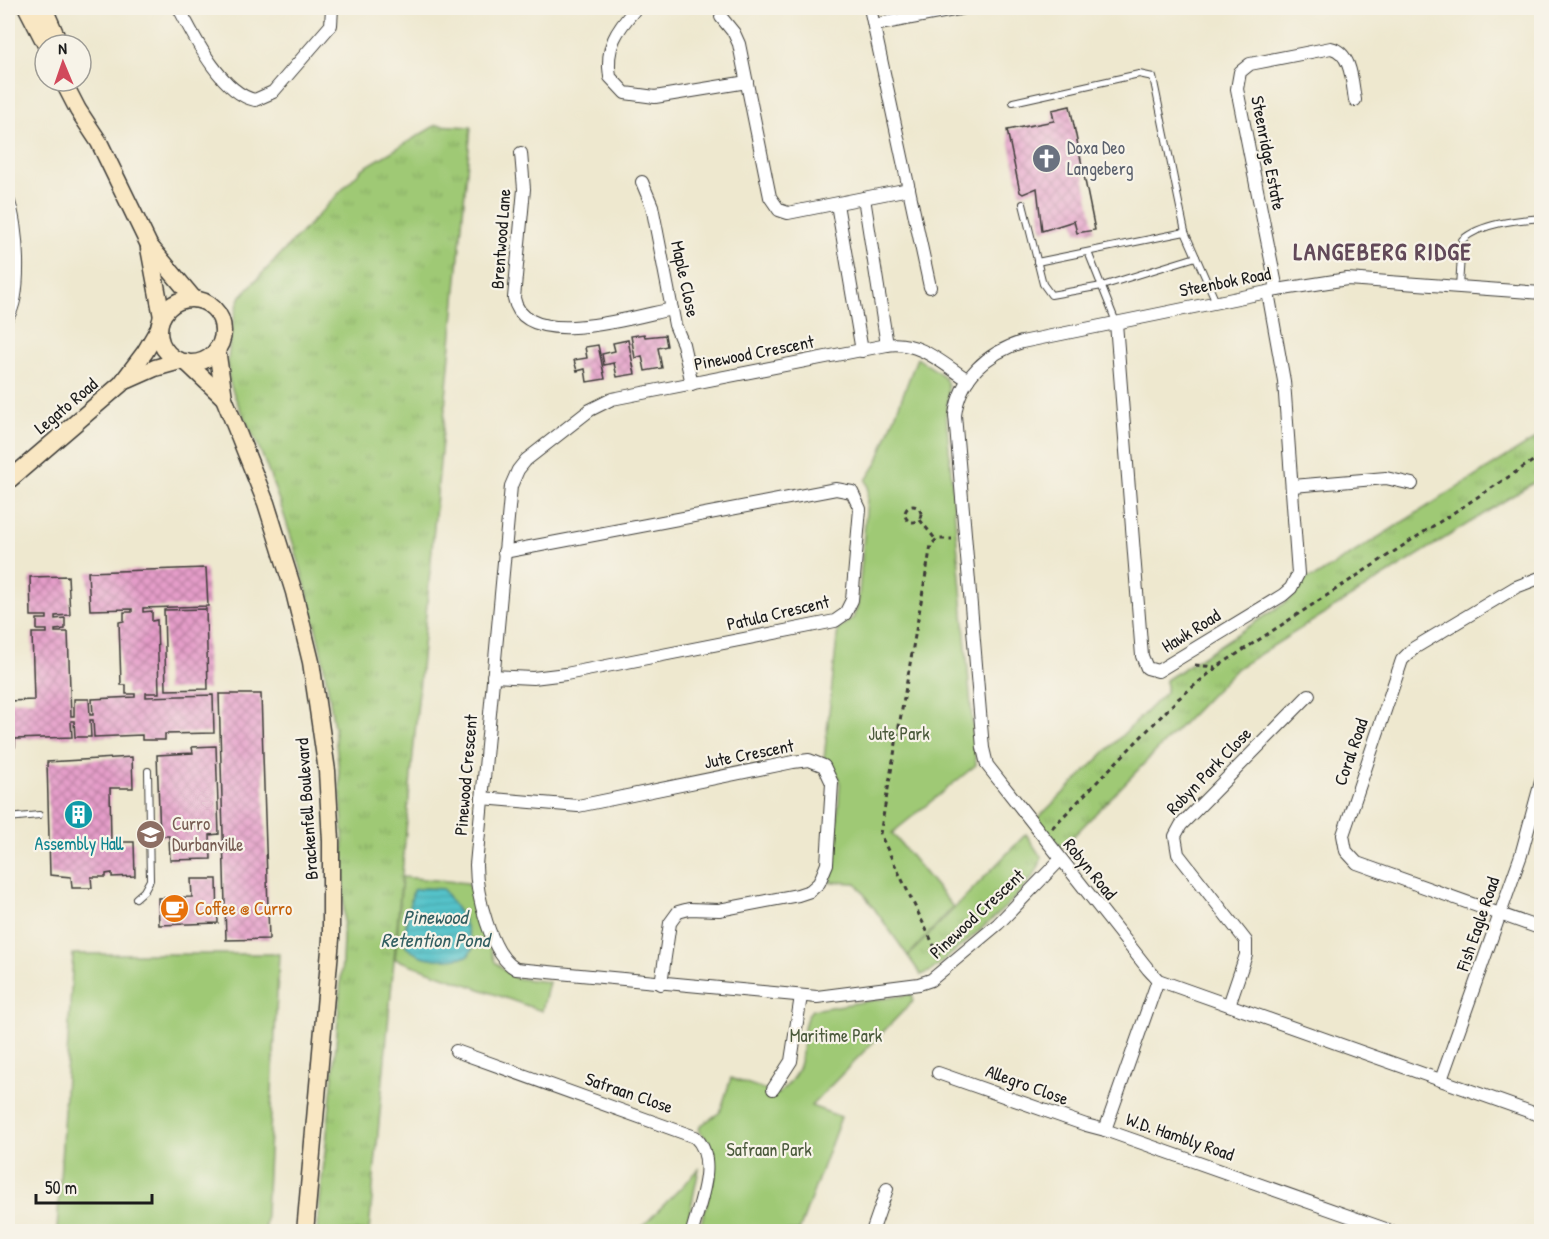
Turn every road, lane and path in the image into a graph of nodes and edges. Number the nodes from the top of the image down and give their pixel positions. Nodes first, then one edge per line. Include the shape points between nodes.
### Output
1 (27, 8) edge
2 (44, 8) edge
3 (180, 8) edge
4 (332, 8) edge
5 (636, 8) edge
6 (870, 8) edge
7 (964, 8) edge
8 (720, 17) dead end
9 (874, 26) junction
10 (39, 33) edge
11 (55, 33) edge
12 (747, 82) junction
13 (69, 93) edge
14 (81, 93) edge
15 (1356, 100) dead end
16 (1013, 102) dead end
17 (99, 142) junction
18 (521, 153) dead end
19 (642, 182) dead end
20 (909, 189) junction
21 (864, 198) junction
22 (8, 200) edge
23 (837, 204) junction
24 (1023, 204) dead end
25 (1542, 218) edge
26 (1185, 232) junction
27 (148, 244) junction
28 (1089, 252) junction
29 (1196, 257) junction
30 (1037, 262) junction
31 (1102, 286) junction
32 (930, 287) dead end
33 (1459, 287) junction
34 (1272, 291) junction
35 (1542, 293) edge
36 (194, 299) junction
37 (1216, 302) junction
38 (672, 309) junction
39 (8, 316) edge
40 (160, 323) junction
41 (1116, 323) junction
42 (888, 345) junction
43 (217, 349) junction
44 (861, 351) junction
45 (183, 362) junction
46 (968, 380) junction
47 (121, 384) junction
48 (692, 384) junction
49 (224, 399) junction
50 (1542, 455) edge
51 (8, 481) edge
52 (1412, 484) dead end
53 (1293, 486) junction
54 (919, 520) junction
55 (966, 538) junction
56 (936, 540) junction
57 (504, 552) junction
58 (1542, 577) edge
59 (493, 676) junction
60 (1309, 695) dead end
61 (148, 771) dead end
62 (1542, 778) edge
63 (482, 798) junction
64 (39, 815) dead end
65 (8, 818) edge
66 (1042, 838) junction
67 (1060, 860) junction
68 (136, 898) dead end
69 (1501, 914) junction
70 (1542, 928) edge
71 (945, 970) junction
72 (1158, 980) junction
73 (661, 984) junction
74 (801, 996) junction
75 (1229, 1005) junction
76 (456, 1052) dead end
77 (938, 1073) dead end
78 (1441, 1080) junction
79 (773, 1089) dead end
80 (1542, 1116) edge
81 (1105, 1130) junction
82 (887, 1189) dead end
83 (305, 1232) edge
84 (692, 1232) edge
85 (872, 1232) edge
86 (1394, 1232) edge

1 - 10 street
2 - 11 street
3 - 4 street via 210,63 243,95 255,100 273,92 331,25
5 - 12 street via 610,45 610,77 625,93 656,97
6 - 9 street
7 - 9 street
8 - 12 street via 735,33
9 - 20 street
12 - 23 street via 773,204 788,213
13 - 17 street
14 - 17 street
15 - 34 street, Steenridge Estate via 1348,62 1341,52 1331,48 1250,64 1238,77
16 - 26 lane via 1139,74 1153,77
17 - 27 street
18 - 38 street, Brentwood Lane via 524,189 514,298 521,315 533,324 571,327
19 - 38 street, Maple Close via 652,206
20 - 21 street
20 - 32 street
21 - 23 street
21 - 42 street
22 - 39 street via 15,221 15,250 14,301
23 - 44 street
24 - 30 lane
25 - 33 lane via 1522,219 1470,233 1462,240
26 - 28 lane
26 - 29 lane
27 - 36 street
27 - 40 street
28 - 30 lane
28 - 31 lane
29 - 31 lane
29 - 37 lane
30 - 31 lane via 1045,290 1051,295
31 - 41 lane
33 - 34 street, Steenbok Road via 1356,279
33 - 35 street, Steenbok Road
34 - 37 street, Steenbok Road
34 - 53 street, Hawk Road
36 - 40 street via 177,302
36 - 43 street via 207,303 220,319 223,329
37 - 41 street, Steenbok Road
38 - 48 street, Maple Close
40 - 45 street via 164,348
40 - 47 street, Legato Road via 146,352
41 - 46 street, Steenbok Road via 1010,346 990,357
41 - 53 street, Hawk Road via 1142,656 1147,668 1167,668 1291,588 1299,565
42 - 44 street, Pinewood Crescent
42 - 46 street, Pinewood Crescent via 919,348
43 - 45 street via 200,361
43 - 49 street, Brackenfell Boulevard
44 - 48 street, Pinewood Crescent
45 - 47 street, Legato Road via 147,370
45 - 49 street, Brackenfell Boulevard
46 - 55 street, Robyn Road via 960,394 956,415
47 - 51 street, Legato Road
48 - 57 street, Pinewood Crescent via 604,401 526,460 510,486
49 - 83 street, Brackenfell Boulevard via 266,502 294,592 311,662 327,771 331,939
50 - 66 path via 1217,667 1178,699
52 - 53 street via 1386,478
54 - 54 path via 908,520 907,508 919,507
54 - 56 path
55 - 56 path
55 - 66 street, Robyn Road via 984,756 990,771
56 - 71 path via 880,834
57 - 59 street, Pinewood Crescent
57 - 59 street, Patula Crescent via 836,489 852,492 860,509 852,600 845,614 835,621 566,674 533,678
58 - 69 street, Coral Road via 1516,587 1424,642 1402,660 1343,836 1346,851 1357,863
59 - 63 street, Pinewood Crescent
60 - 75 street, Robyn Park Close via 1181,825 1175,836 1178,854 1246,941 1246,955
61 - 68 lane via 150,880
62 - 69 street, Fish Eagle Road
63 - 73 street, Pinewood Crescent via 477,885 507,964 528,972
63 - 73 street, Jute Crescent via 578,806 793,762 809,760 824,766 832,783 827,864 819,883 798,895 719,910 678,912 670,923
64 - 65 lane
66 - 67 street, Robyn Road
67 - 71 street, Pinewood Crescent via 998,924
67 - 72 street, Robyn Road
69 - 70 street, Coral Road
69 - 78 street, Fish Eagle Road
71 - 74 street, Pinewood Crescent via 919,984 835,997
72 - 75 street
72 - 81 street, W.D. Hambly Road
73 - 74 street, Pinewood Crescent
74 - 79 street via 791,1061
75 - 78 street
76 - 84 street, Safraan Close via 695,1137 705,1151 707,1164
77 - 81 street, Allegro Close
78 - 80 street
81 - 86 street, W.D. Hambly Road
82 - 85 street

